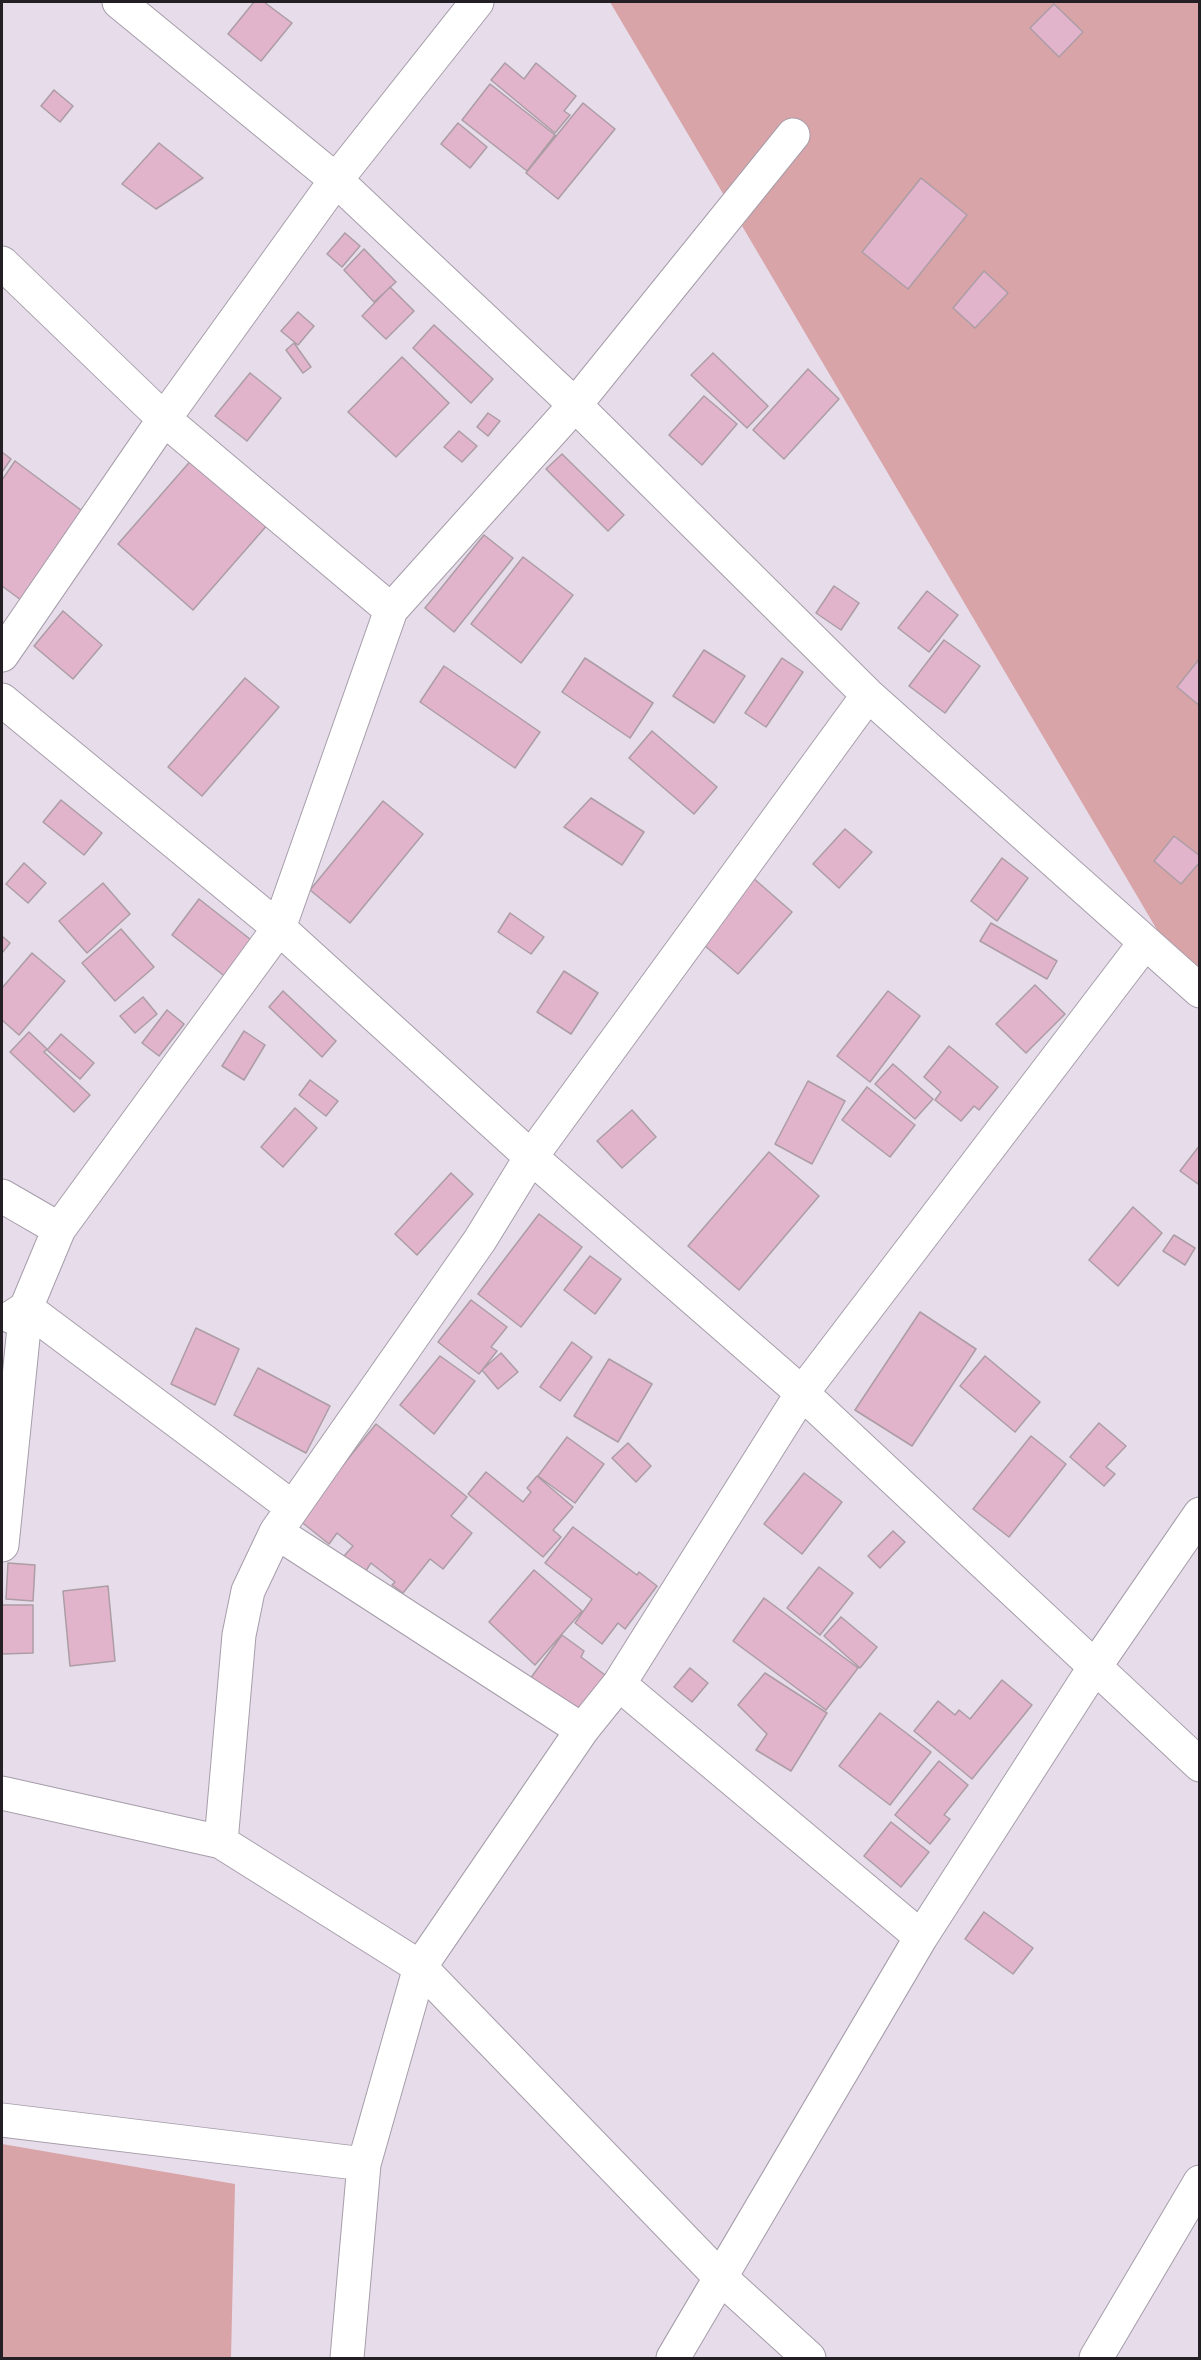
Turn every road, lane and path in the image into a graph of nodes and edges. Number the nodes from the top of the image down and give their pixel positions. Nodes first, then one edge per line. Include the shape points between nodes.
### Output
1 (119, 2) edge
2 (477, 2) edge
3 (793, 135) dead end
4 (336, 180) junction
5 (2, 263) edge
6 (575, 405) junction
7 (164, 419) junction
8 (390, 610) junction
9 (2, 655) edge
10 (868, 696) junction
11 (2, 700) edge
12 (279, 928) junction
13 (1144, 944) junction
14 (1200, 992) edge
15 (531, 1157) junction
16 (2, 1196) edge
17 (59, 1229) junction
18 (14, 1316) edge
19 (802, 1393) junction
20 (1200, 1514) edge
21 (284, 1520) junction
22 (2, 1545) edge
23 (1094, 1668) junction
24 (619, 1684) junction
25 (582, 1730) junction
26 (1200, 1765) edge
27 (2, 1793) edge
28 (221, 1842) junction
29 (921, 1937) junction
30 (420, 1967) junction
31 (2, 2120) edge
32 (364, 2164) junction
33 (1200, 2182) edge
34 (720, 2277) junction
35 (347, 2358) edge
36 (674, 2358) edge
37 (809, 2358) edge
38 (1096, 2358) edge

1 - 4 street
2 - 4 street
3 - 6 street
4 - 6 street
4 - 7 street
5 - 7 street
6 - 8 street
6 - 10 street
7 - 8 street
7 - 9 street
8 - 12 street
10 - 13 street
10 - 15 street
11 - 12 street
12 - 15 street
12 - 17 street
13 - 14 street
13 - 19 street
15 - 19 street
15 - 21 street via 480,1240
16 - 17 street
17 - 18 street
18 - 21 street
18 - 22 street
19 - 23 street
19 - 24 street
20 - 23 street
21 - 25 street
21 - 28 street via 248,1591 239,1635
23 - 26 street
23 - 29 street
24 - 25 street
24 - 29 street
25 - 30 street
27 - 28 street
28 - 30 street
29 - 34 street
30 - 32 street
30 - 34 street
31 - 32 street
32 - 35 street
33 - 38 street
34 - 36 street
34 - 37 street

